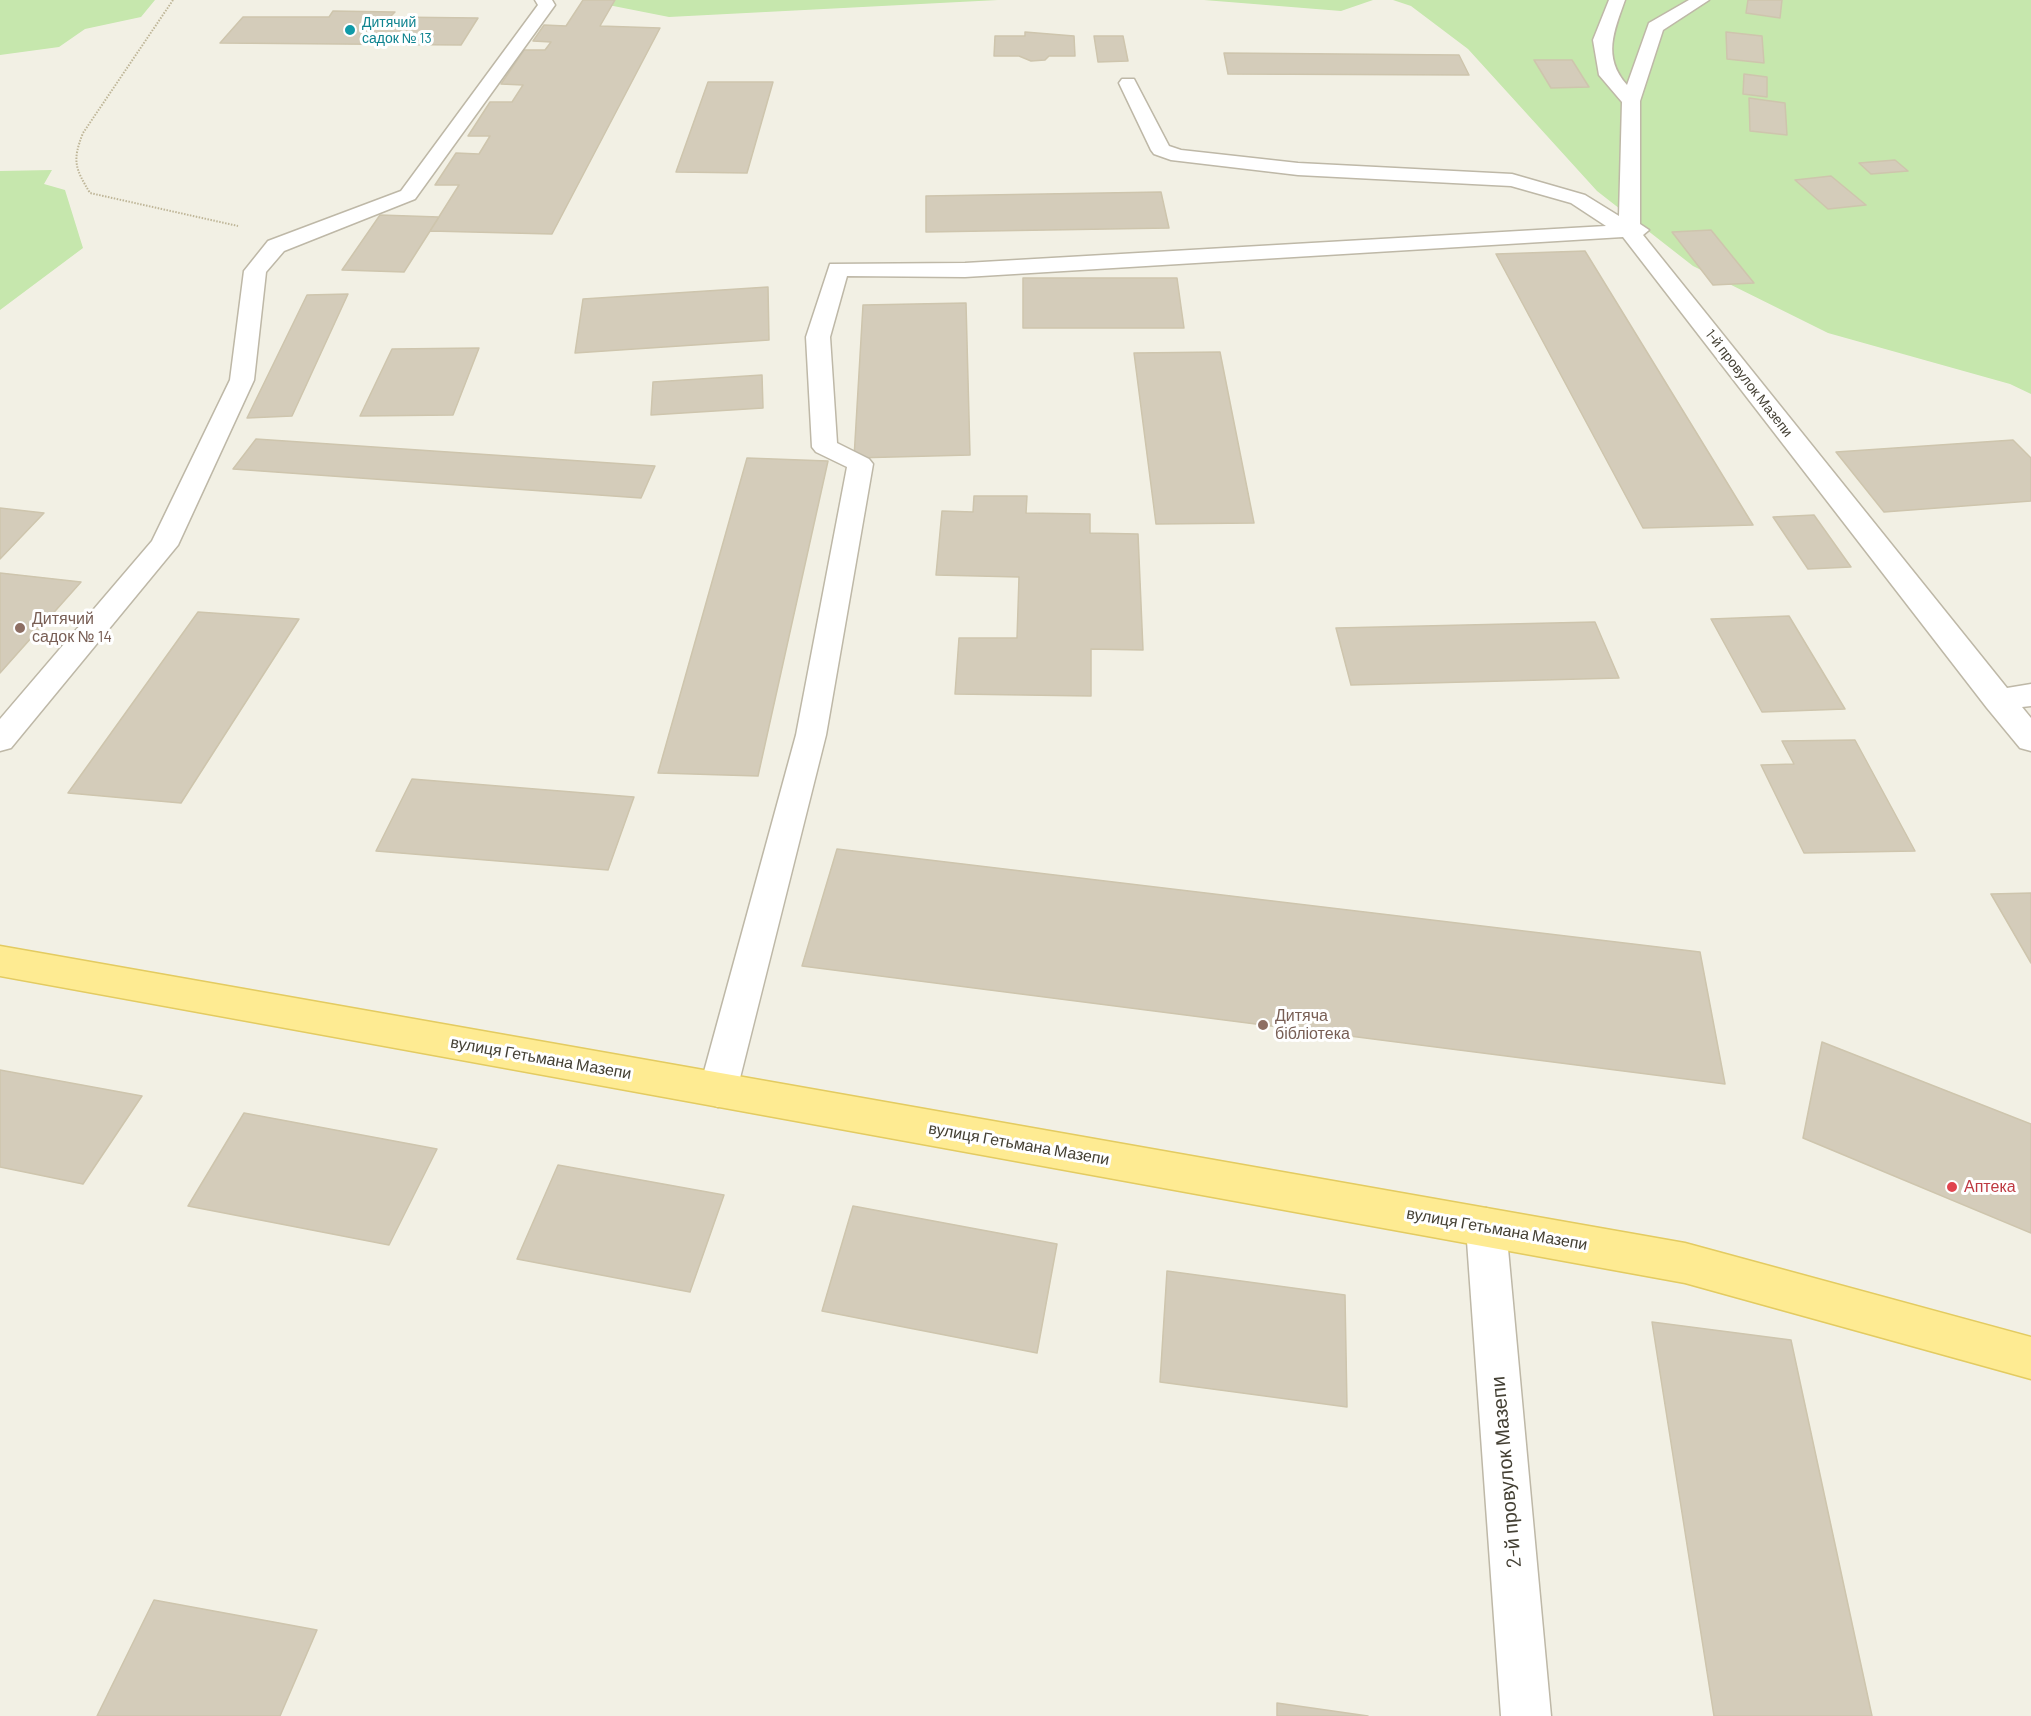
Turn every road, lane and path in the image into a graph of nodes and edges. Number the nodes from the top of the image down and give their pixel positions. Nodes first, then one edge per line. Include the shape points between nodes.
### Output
1 (173, 0) edge
2 (543, 0) edge
3 (1617, 0) edge
4 (1701, 0) edge
5 (1128, 83) dead end
6 (1631, 101) junction
7 (1633, 230) junction
8 (276, 246) junction
9 (2031, 695) edge
10 (1998, 700) junction
11 (0, 740) edge
12 (2031, 740) edge
13 (0, 961) edge
14 (718, 1090) junction
15 (1486, 1227) junction
16 (2031, 1358) edge
17 (1526, 1716) edge

1 - 8 path via 82,133 74,155 78,173 90,193 121,203 219,220 249,229
2 - 8 street via 548,5 408,195
3 - 6 street via 1602,40 1608,75
4 - 6 street via 1656,27
5 - 7 street, 1-й провулок Мазепи via 1161,150 1178,156 1298,169 1512,180 1578,199
6 - 7 street
7 - 10 street, 1-й провулок Мазепи
7 - 14 street via 965,270 838,269 818,337 825,447 860,464 811,735
8 - 11 street via 255,271 242,380 164,545
9 - 10 street
10 - 12 street, 1-й провулок Мазепи
13 - 14 main road, вулиця Гетьмана Мазепи
14 - 15 main road, вулиця Гетьмана Мазепи
15 - 16 main road, вулиця Гетьмана Мазепи via 1685,1263
15 - 17 street, 2-й провулок Мазепи

